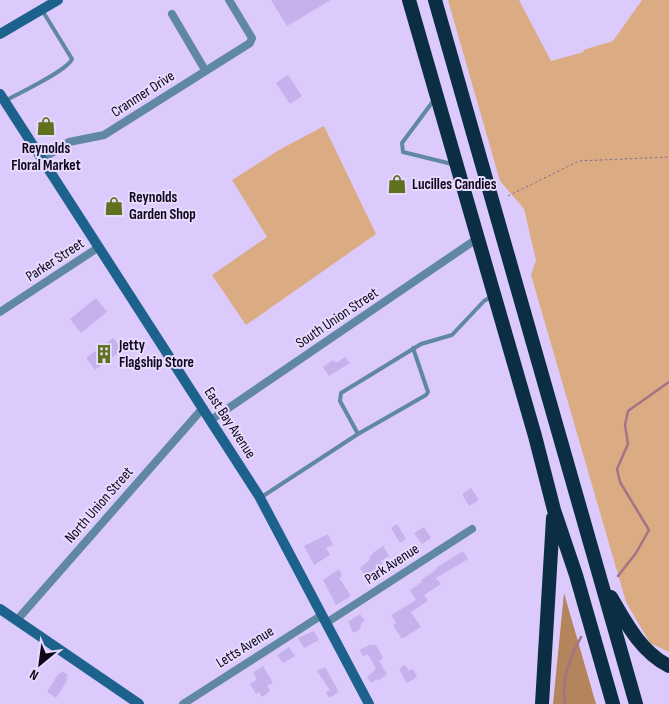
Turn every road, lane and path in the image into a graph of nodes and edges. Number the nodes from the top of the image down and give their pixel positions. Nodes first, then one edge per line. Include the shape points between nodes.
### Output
1 (58, 0) edge
2 (229, 0) edge
3 (409, 0) edge
4 (435, 0) edge
5 (42, 10) junction
6 (172, 14) dead end
7 (0, 34) edge
8 (205, 70) junction
9 (437, 97) junction
10 (3, 102) edge
11 (669, 157) edge
12 (42, 159) junction
13 (456, 165) junction
14 (508, 196) dead end
15 (478, 238) junction
16 (99, 247) junction
17 (494, 295) junction
18 (0, 312) edge
19 (413, 348) junction
20 (203, 408) junction
21 (211, 420) junction
22 (358, 434) junction
23 (260, 498) junction
24 (554, 510) junction
25 (472, 529) dead end
26 (599, 575) junction
27 (0, 610) edge
28 (324, 619) junction
29 (17, 620) junction
30 (669, 666) edge
31 (139, 704) edge
32 (183, 704) edge
33 (369, 704) edge
34 (542, 704) edge
35 (613, 704) edge
36 (636, 704) edge

1 - 5 street
2 - 8 street, Cranmer Drive via 252,38 250,43
3 - 9 highway
4 - 26 highway
5 - 7 street
5 - 10 lane via 72,59 61,70
6 - 8 street
8 - 12 street, Cranmer Drive via 104,135 69,142
9 - 13 highway
9 - 13 lane via 401,148 403,152
10 - 12 street, East Bay Avenue
11 - 14 path via 579,161
12 - 16 street, East Bay Avenue
13 - 15 highway
15 - 17 highway
15 - 21 street, South Union Street
16 - 18 street, Parker Street
16 - 20 street, East Bay Avenue
17 - 19 lane via 484,301 452,335
17 - 24 highway
19 - 22 lane via 428,392
19 - 22 lane via 341,393 340,401
20 - 21 street, East Bay Avenue
20 - 29 street, North Union Street
21 - 23 street, East Bay Avenue
22 - 23 lane
23 - 28 street, East Bay Avenue
24 - 34 highway
24 - 35 highway
25 - 28 street, Park Avenue
26 - 30 highway via 637,639
26 - 36 highway
27 - 29 street
28 - 32 street, Letts Avenue
28 - 33 street, East Bay Avenue
29 - 31 street

